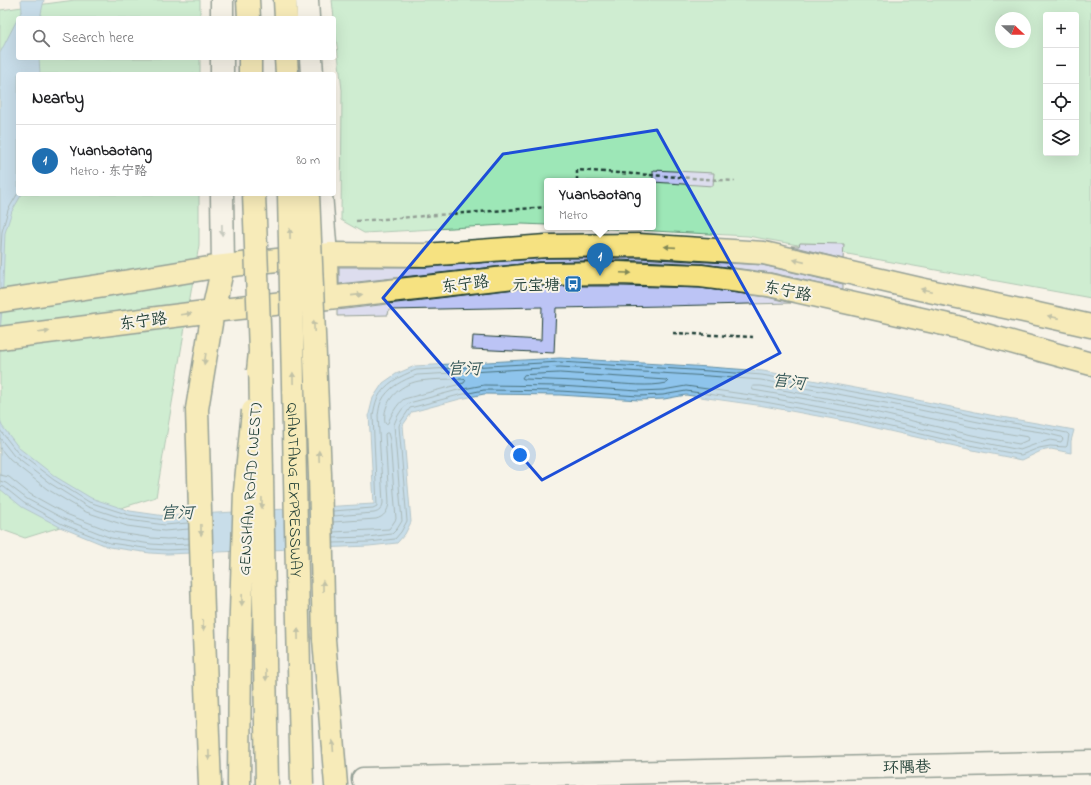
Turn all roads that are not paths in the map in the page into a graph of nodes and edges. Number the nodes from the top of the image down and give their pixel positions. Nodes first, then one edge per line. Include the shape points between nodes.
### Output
1 (222, 0) edge
2 (248, 0) edge
3 (285, 0) edge
4 (290, 0) edge
5 (307, 0) edge
6 (222, 16) edge
7 (249, 16) edge
8 (286, 16) edge
9 (292, 16) edge
10 (308, 16) edge
11 (222, 60) edge
12 (250, 60) edge
13 (286, 60) edge
14 (296, 60) edge
15 (311, 60) edge
16 (222, 72) edge
17 (250, 72) edge
18 (287, 72) edge
19 (297, 72) edge
20 (312, 72) edge
21 (222, 196) edge
22 (254, 196) edge
23 (289, 196) edge
24 (308, 196) edge
25 (321, 196) edge
26 (326, 255) junction
27 (223, 266) junction
28 (327, 298) junction
29 (5, 300) edge
30 (213, 311) junction
31 (1091, 326) edge
32 (2, 338) edge
33 (260, 352) junction
34 (1091, 364) edge
35 (298, 668) junction
36 (1091, 762) edge
37 (363, 780) dead end
38 (210, 785) edge
39 (239, 785) edge
40 (268, 785) edge
41 (302, 785) edge
42 (310, 785) edge
43 (336, 785) edge

1 - 6 street
2 - 7 main road
3 - 8 main road
4 - 9 main road
5 - 10 street
11 - 16 street
12 - 17 main road
13 - 18 main road
14 - 19 main road
15 - 20 street
21 -> 27 street
22 - 33 main road, GENSHAN ROAD (WEST), bridge
35 -> 23 main road, QIANTANG EXPRESSWAY, bridge
43 -> 24 main road, bridge via 324,639
25 - 26 street
26 - 27 main road, 东宁路
26 - 28 main road
31 -> 26 main road, 东宁路 via 764,253 631,245 546,246 425,255
27 - 29 main road, 东宁路
27 - 30 main road
28 - 30 main road, 东宁路
28 -> 34 main road, 东宁路 via 540,274 701,276 769,285 904,315
32 -> 30 main road, 东宁路
30 -> 38 main road via 197,409
33 -> 39 main road, GENSHAN ROAD (WEST), bridge via 245,491
33 -> 40 main road, QIANTANG EXPRESSWAY, bridge
35 - 41 main road, QIANTANG EXPRESSWAY, bridge
35 - 42 main road, bridge
36 - 37 street, 环隅巷

